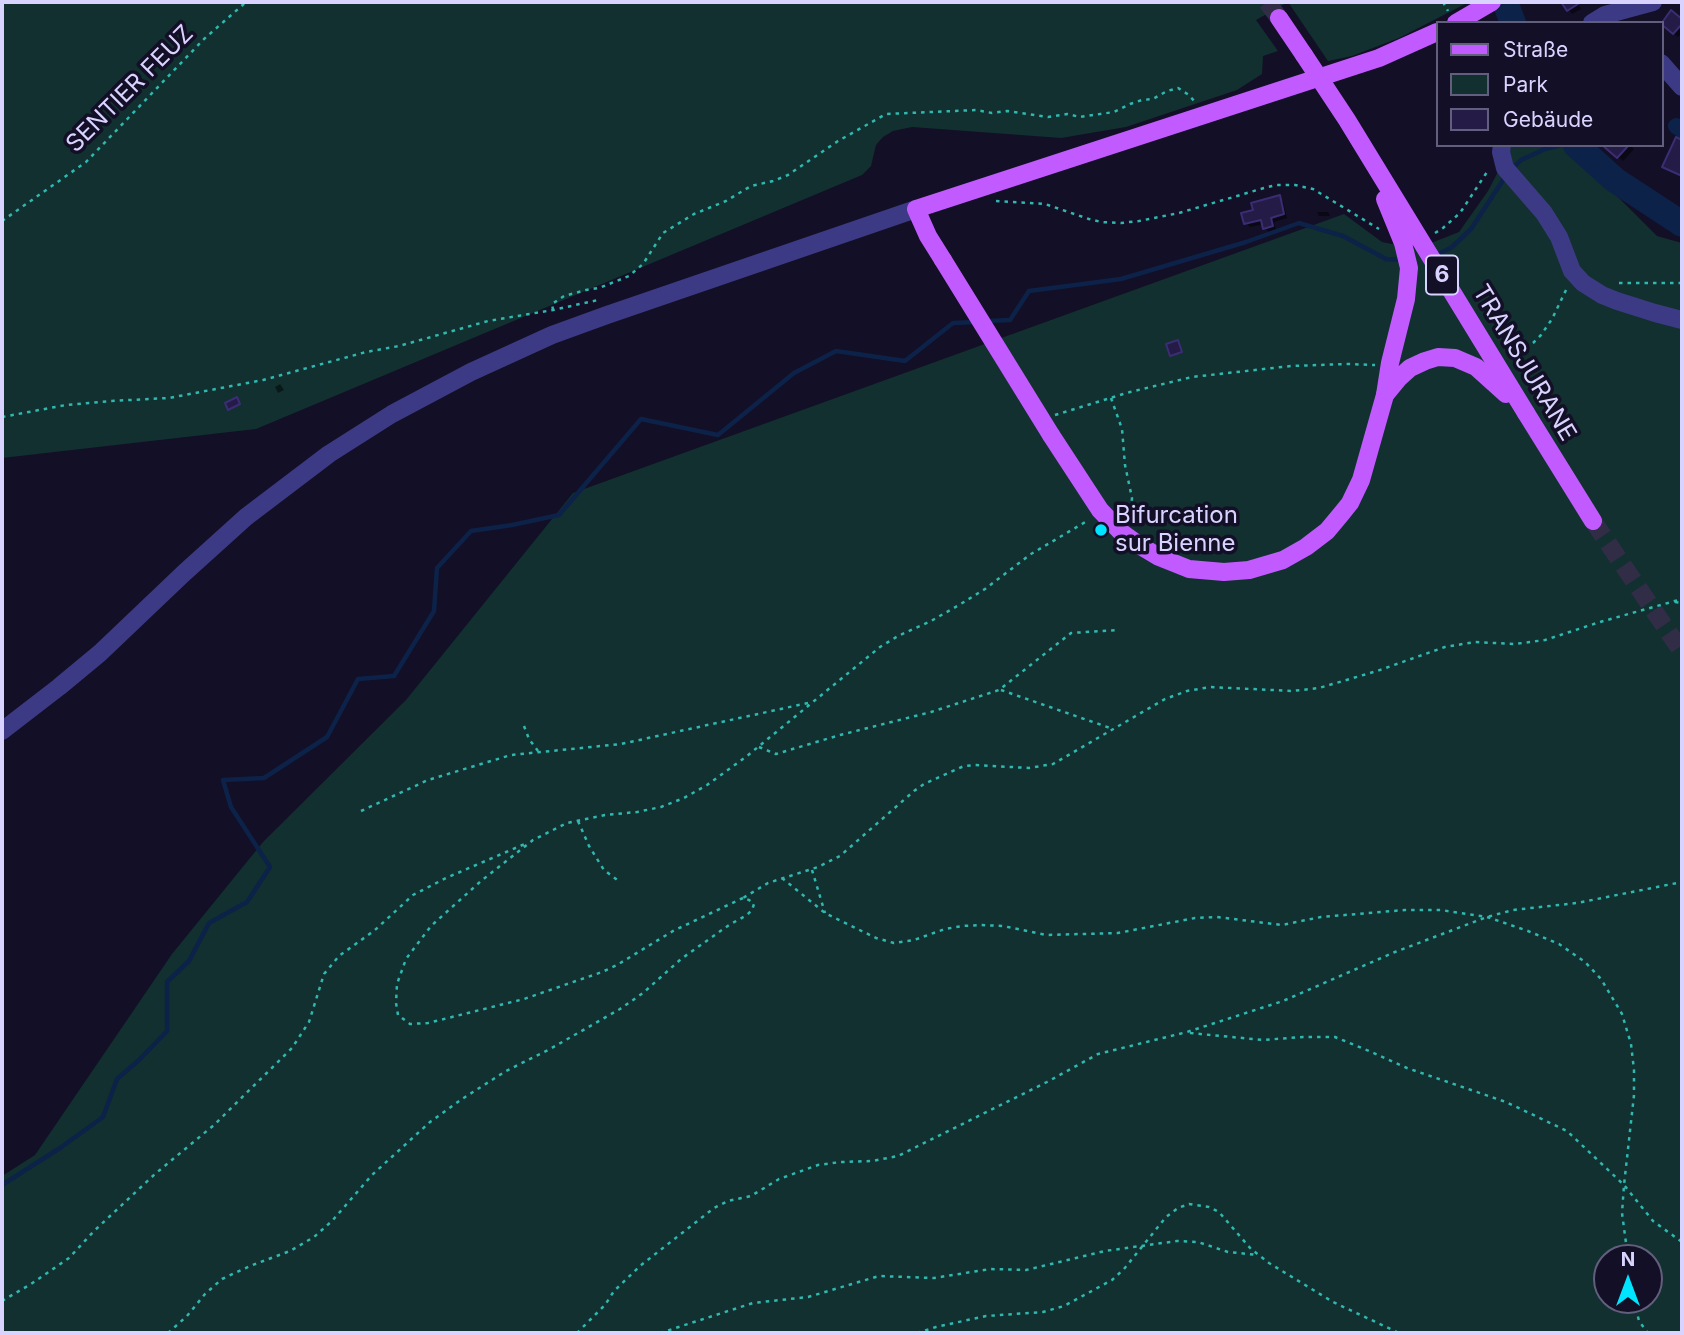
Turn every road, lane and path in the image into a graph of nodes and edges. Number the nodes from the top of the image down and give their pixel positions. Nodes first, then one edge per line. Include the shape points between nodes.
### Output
1 (246, 2) edge
2 (1443, 2) edge
3 (1492, 2) edge
4 (1653, 2) edge
5 (1636, 15) edge
6 (1454, 19) edge
7 (1595, 21) edge
8 (1282, 22) tunnel mouth
9 (1436, 32) edge
10 (1663, 65) edge
11 (1682, 87) edge
12 (1199, 104) dead end
13 (1358, 138) junction
14 (1502, 155) edge
15 (987, 201) dead end
16 (916, 209) junction
17 (2, 221) edge
18 (1388, 233) dead end
19 (1434, 233) dead end
20 (1572, 271) junction
21 (1620, 283) dead end
22 (1682, 283) edge
23 (1682, 320) edge
24 (1508, 358) dead end
25 (1381, 366) dead end
26 (1385, 394) junction
27 (1111, 398) junction
28 (1526, 413) junction
29 (2, 417) edge
30 (1048, 427) junction
31 (1100, 510) junction
32 (1593, 521) tunnel mouth
33 (1114, 525) junction
34 (1682, 601) edge
35 (1119, 629) dead end
36 (999, 690) junction
37 (811, 702) junction
38 (524, 726) dead end
39 (1113, 729) junction
40 (2, 731) edge
41 (759, 747) junction
42 (538, 751) junction
43 (361, 811) dead end
44 (578, 821) junction
45 (533, 840) junction
46 (811, 869) junction
47 (782, 878) junction
48 (621, 882) dead end
49 (1682, 882) edge
50 (743, 898) junction
51 (825, 913) junction
52 (1487, 917) junction
53 (1187, 1032) junction
54 (1624, 1185) junction
55 (1682, 1242) edge
56 (1626, 1244) edge
57 (1143, 1247) junction
58 (1258, 1255) junction
59 (2, 1301) edge
60 (1637, 1314) edge
61 (168, 1333) edge
62 (577, 1333) edge
63 (660, 1333) edge
64 (917, 1333) edge
65 (1399, 1333) edge
66 (1648, 1333) edge

1 - 17 path, SENTIER FEUZ via 86,162
2 - 6 path
3 - 6 main road
4 - 5 street
5 - 7 street via 1605,15
8 - 13 main road, TRANSJURANE / 6, bridge
9 - 16 main road via 1380,58
10 - 11 street
12 - 29 path via 1178,88 1109,114 1080,117 976,110 886,114 788,175 751,186 694,214 663,233 643,264 629,276 564,296 552,304 553,310 488,321 263,380 169,398 65,405
13 - 26 main road, bridge via 1400,234 1409,268
13 - 28 main road, TRANSJURANE / 6, bridge
14 - 19 path via 1460,213
14 - 20 street via 1553,226
15 - 18 path via 1045,204 1101,222 1121,223 1179,213 1276,185 1295,185 1313,188
16 - 30 main road, bridge via 928,236
16 - 40 street via 552,335 392,414 329,454 246,517 100,653
20 - 23 street via 1602,295
20 - 24 path via 1552,319 1533,343
21 - 22 path
25 - 27 path via 1290,366 1192,377
26 - 28 main road, bridge via 1415,365 1451,358 1480,370
26 - 33 main road via 1350,503 1316,540 1295,554 1271,565 1236,572 1201,571 1169,562
27 - 30 path
27 - 33 path via 1122,429 1132,505 1129,515
28 - 32 main road, TRANSJURANE / 6
30 - 31 main road
31 - 33 main road
31 - 37 path via 985,589 880,647
34 - 39 path via 1545,640 1445,647 1306,691 1198,688 1166,699
35 - 36 path via 1071,633
36 - 39 path
36 - 41 path via 776,754
37 - 41 path
37 - 42 path via 621,744
38 - 42 path
39 - 46 path via 1053,764 955,769 914,791 840,856
41 - 44 path via 673,803
42 - 43 path via 441,775
44 - 45 path
44 - 48 path via 604,870
45 - 50 path via 422,937 406,959 397,984 398,1016 410,1024 428,1023 589,977
45 - 59 path via 413,895 338,956 324,974 309,1022 292,1048 69,1258
46 - 47 path
46 - 51 path
47 - 50 path
47 - 51 path
49 - 52 path
50 - 61 path via 754,904 747,915 681,959 620,1009 461,1099 372,1175 314,1237 222,1279
51 - 52 path via 894,943 981,925 1046,935 1118,933 1217,917 1282,925 1405,910
52 - 53 path via 1283,1001
52 - 54 path via 1559,944 1585,962 1622,1014 1634,1070
53 - 54 path via 1263,1040 1335,1037 1506,1102 1567,1131
53 - 62 path via 1098,1054 898,1156 818,1165 779,1179 751,1196 728,1201 640,1266
54 - 55 path via 1653,1222
54 - 56 path
57 - 58 path via 1187,1241
57 - 58 path via 1172,1212 1194,1204 1219,1212
57 - 63 path via 1026,1270 990,1269 934,1278 879,1276 808,1297 753,1303
57 - 64 path via 1112,1280 1064,1306 986,1316
58 - 65 path via 1333,1302
60 - 66 path

